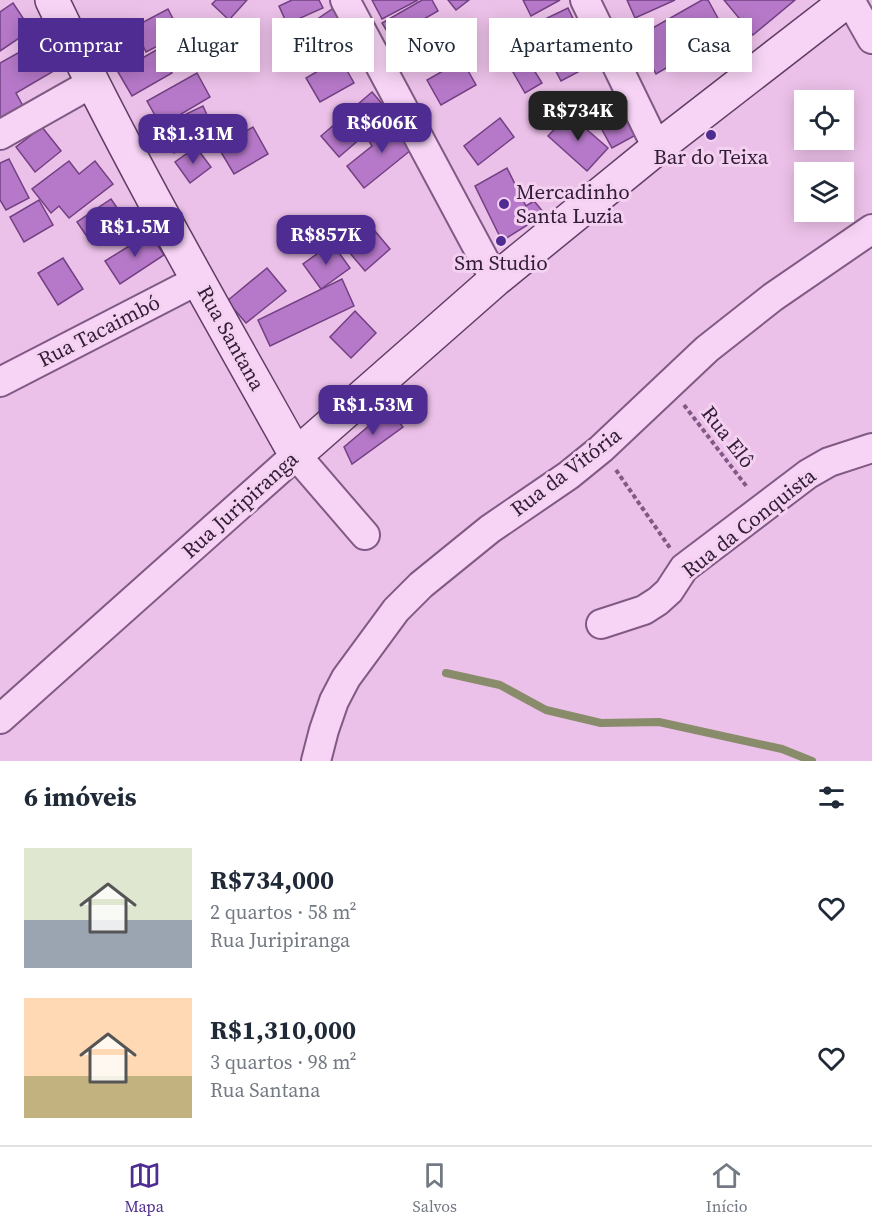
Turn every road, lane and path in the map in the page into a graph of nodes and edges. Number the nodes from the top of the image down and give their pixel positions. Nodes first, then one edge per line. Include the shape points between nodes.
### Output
1 (52, 0) edge
2 (345, 0) edge
3 (585, 0) edge
4 (849, 0) edge
5 (872, 39) edge
6 (92, 84) junction
7 (0, 135) edge
8 (657, 148) junction
9 (872, 229) edge
10 (198, 280) junction
11 (495, 280) junction
12 (0, 382) edge
13 (669, 385) junction
14 (872, 448) edge
15 (601, 449) junction
16 (296, 455) junction
17 (764, 508) junction
18 (365, 535) dead end
19 (684, 568) junction
20 (601, 624) dead end
21 (0, 719) edge
22 (316, 761) edge

1 - 6 street, Rua Santana
2 - 11 street
3 - 8 street
4 - 5 street
4 - 8 street, Rua Juripiranga
6 - 7 street
6 - 10 street, Rua Santana
8 - 11 street, Rua Juripiranga
9 - 13 street, Rua da Vitória via 773,297
10 - 12 street, Rua Tacaimbó
10 - 16 street, Rua Santana
11 - 16 street, Rua Juripiranga
13 - 15 street, Rua da Vitória
13 - 17 path, Rua Elô
14 - 17 street, Rua da Conquista via 829,462
15 - 19 path
15 - 22 street, Rua da Vitória via 490,529 396,610 346,678 327,720
16 - 18 street, Rua Santana
16 - 21 street, Rua Juripiranga
17 - 19 street, Rua da Conquista
19 - 20 street, Rua da Conquista via 669,591 644,610

